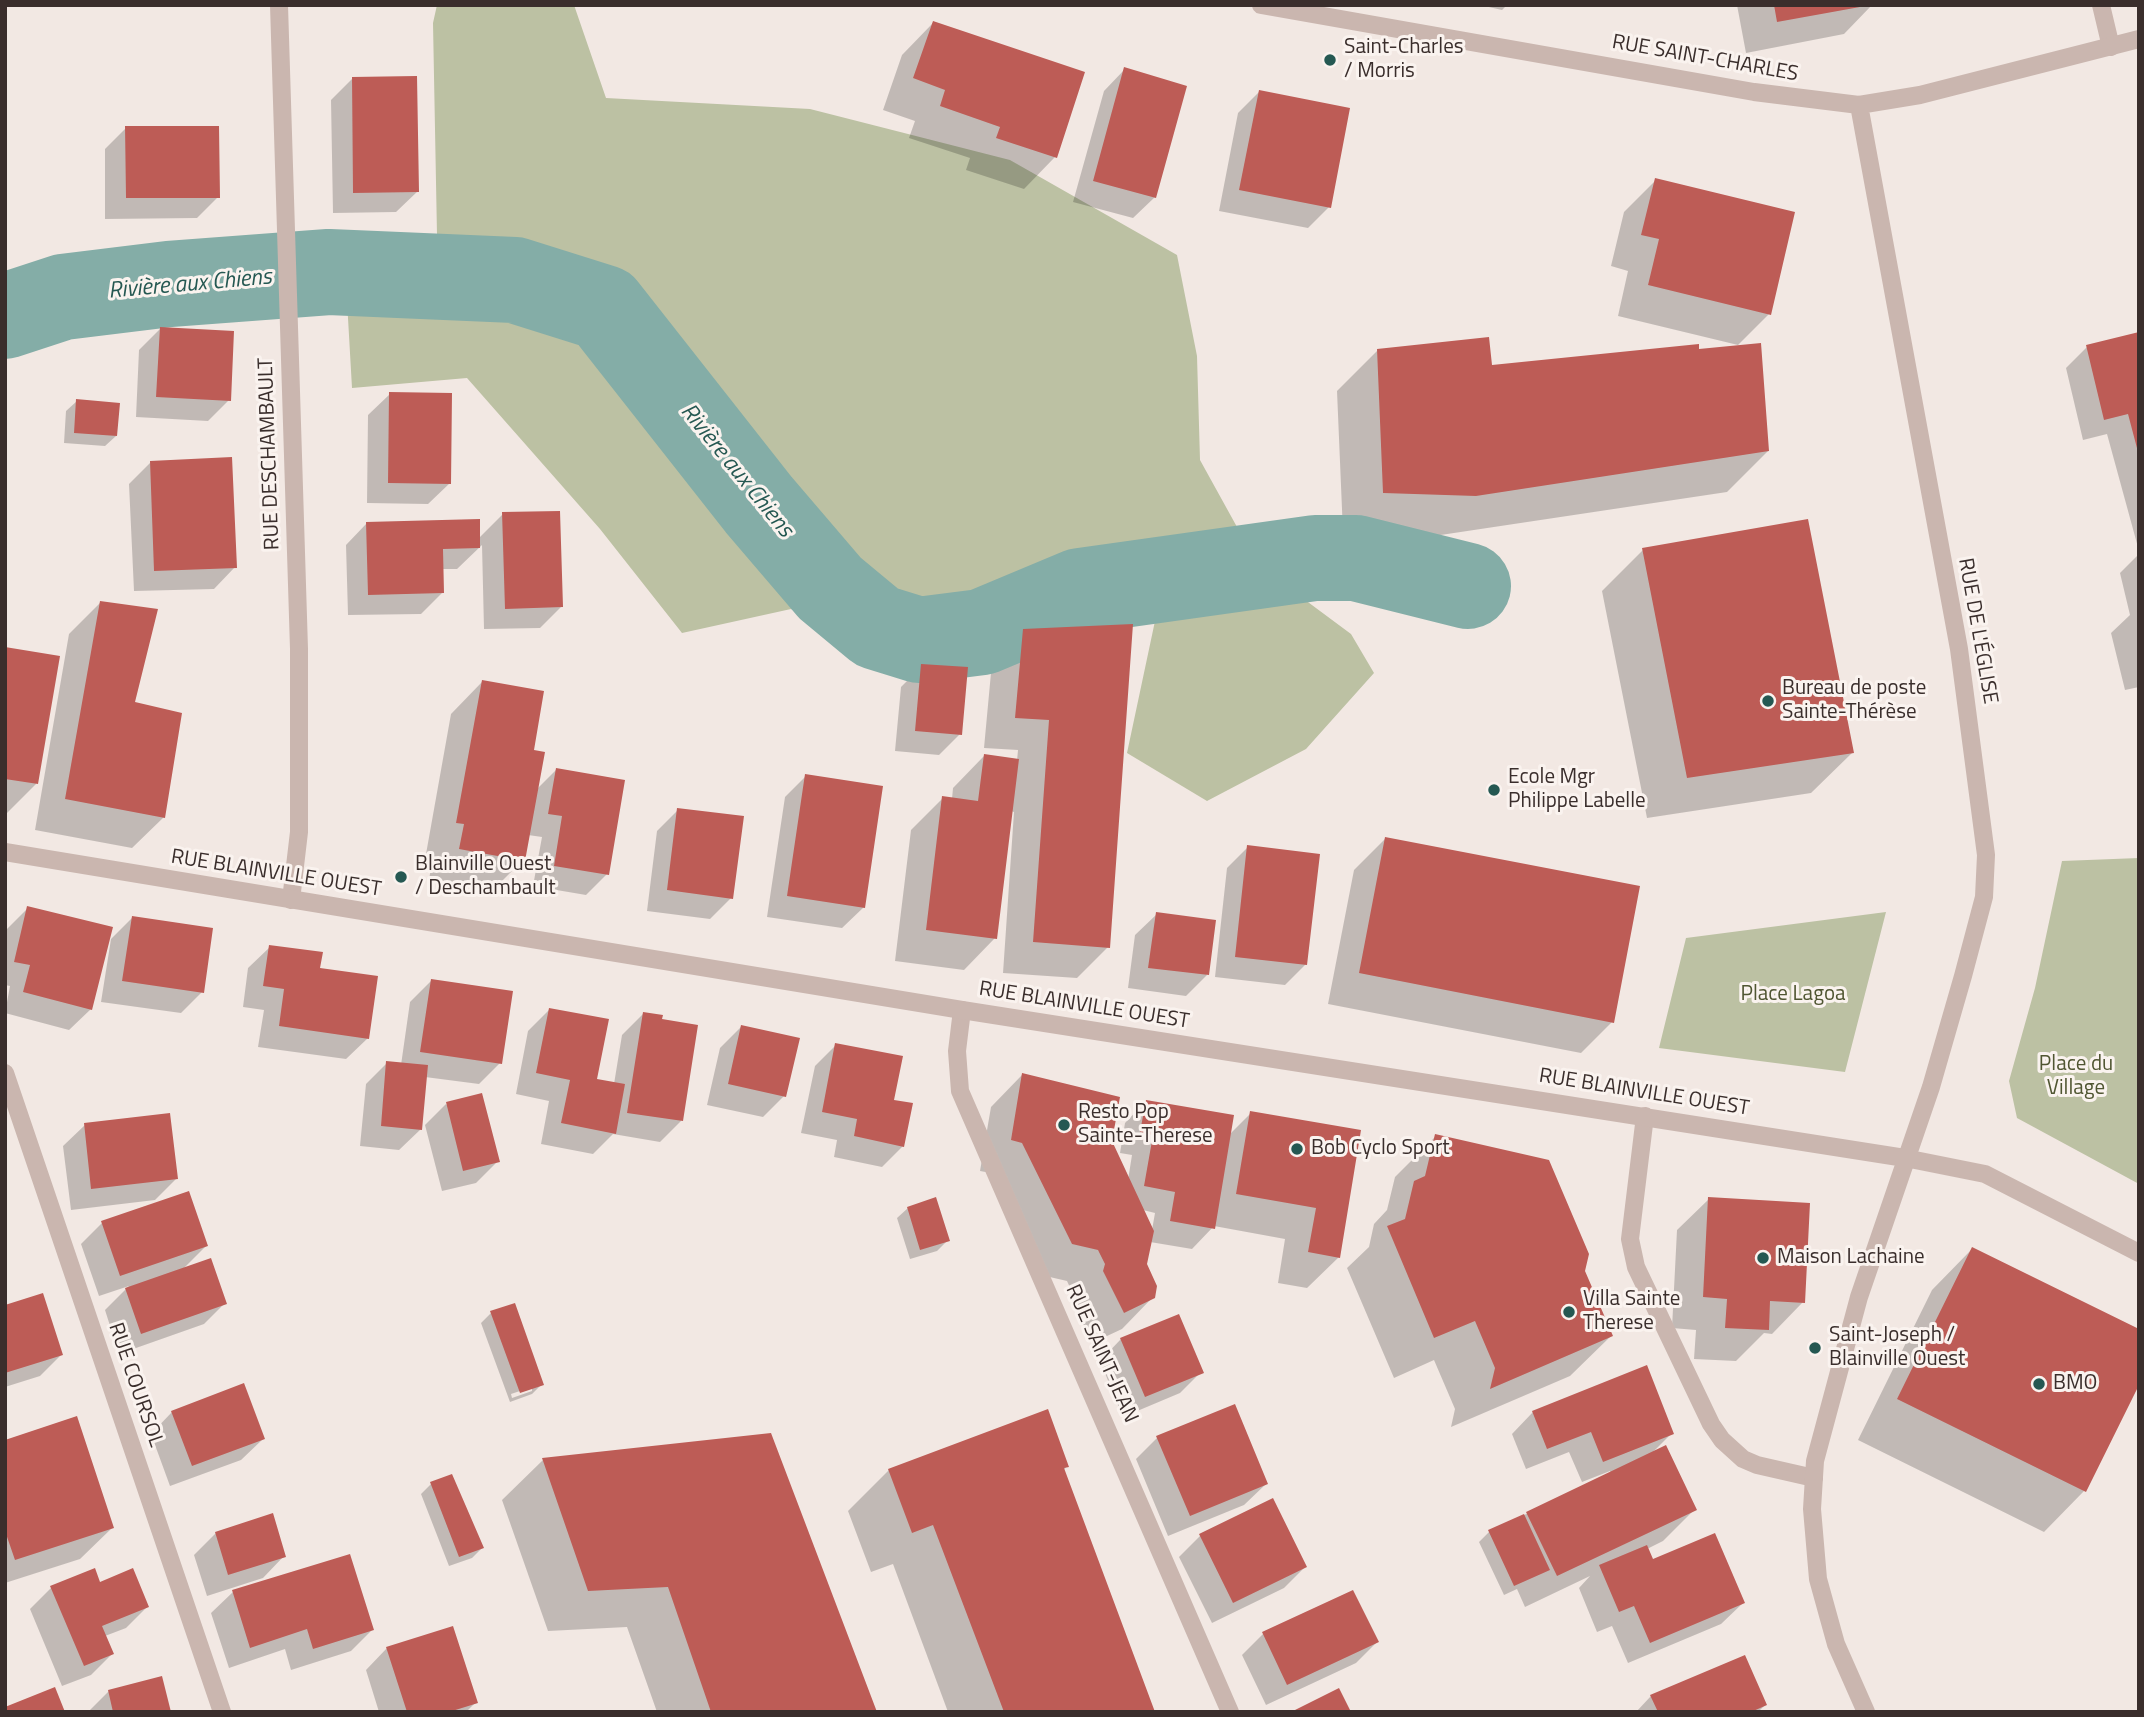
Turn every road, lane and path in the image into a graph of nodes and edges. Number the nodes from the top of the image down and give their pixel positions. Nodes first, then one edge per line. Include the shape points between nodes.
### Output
1 (279, 5) edge
2 (1261, 5) edge
3 (2101, 5) edge
4 (1333, 12) edge
5 (2139, 39) edge
6 (2111, 47) junction
7 (1859, 105) junction
8 (5, 852) edge
9 (291, 900) junction
10 (962, 1010) junction
11 (5, 1073) edge
12 (1645, 1116) junction
13 (1905, 1158) junction
14 (2139, 1253) edge
15 (1814, 1478) junction
16 (222, 1712) edge
17 (1230, 1712) edge
18 (1866, 1712) edge

1 - 9 street, RUE DESCHAMBAULT via 299,649 299,832
2 - 4 street, RUE SAINT-CHARLES
3 - 6 street
4 - 7 street, RUE SAINT-CHARLES via 1754,92
5 - 6 street, RUE SAINT-CHARLES
6 - 7 street, RUE SAINT-CHARLES via 1920,95
7 - 13 street, RUE DE L'ÉGLISE via 1959,649 1986,855 1978,925 1931,1087
8 - 9 street, RUE BLAINVILLE OUEST
9 - 10 street, RUE BLAINVILLE OUEST
10 - 12 street, RUE BLAINVILLE OUEST
10 - 17 street, RUE SAINT-JEAN via 956,1061 960,1091
11 - 16 street, RUE COURSOL
12 - 13 street, RUE BLAINVILLE OUEST
12 - 15 street via 1630,1239 1636,1267 1722,1440 1757,1465
13 - 14 street, RUE BLAINVILLE OUEST via 1985,1174
13 - 15 street, RUE DE L'ÉGLISE via 1858,1297 1818,1441
15 - 18 street, RUE DE L'ÉGLISE via 1812,1521 1818,1579 1836,1644

